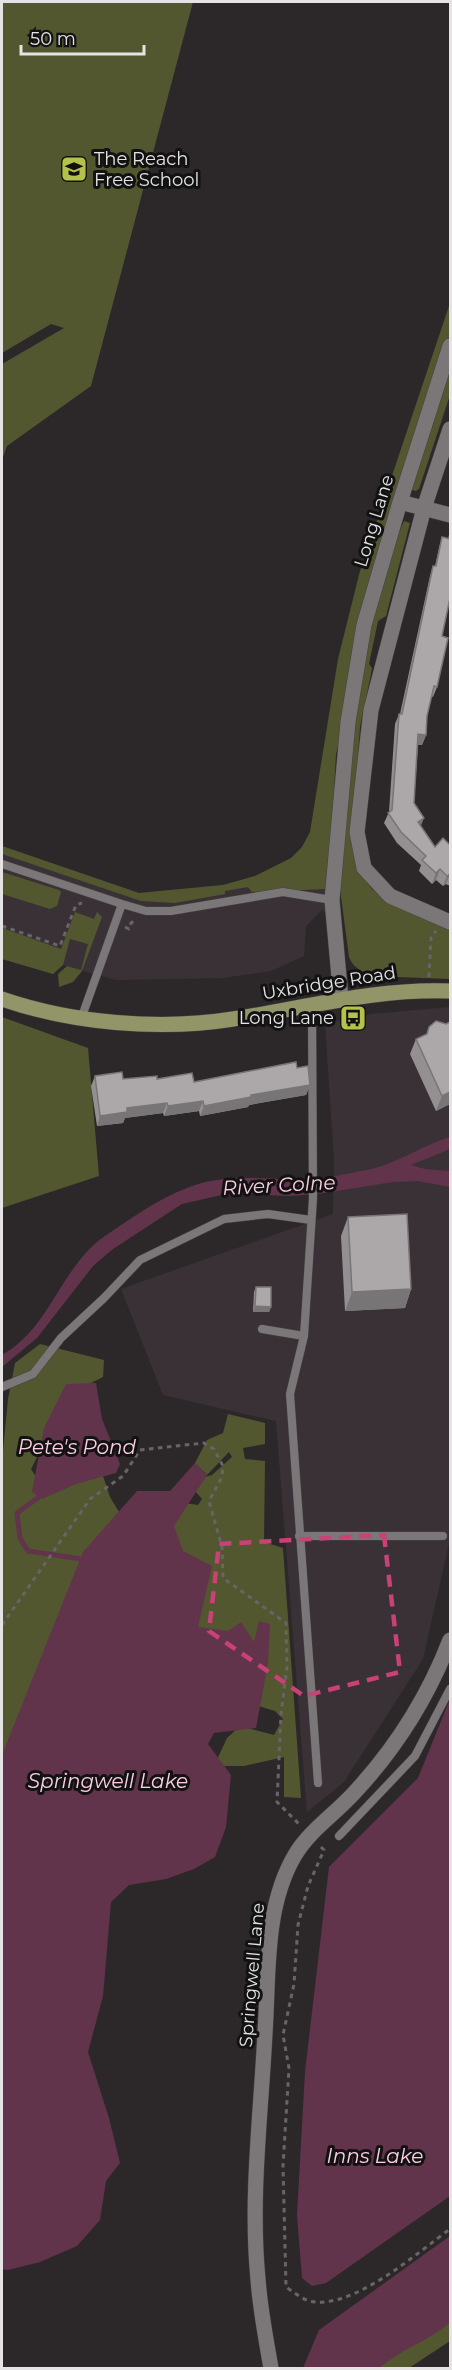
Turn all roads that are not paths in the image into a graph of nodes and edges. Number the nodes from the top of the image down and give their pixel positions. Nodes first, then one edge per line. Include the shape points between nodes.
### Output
1 (450, 346) edge
2 (450, 429) edge
3 (400, 502) junction
4 (424, 508) junction
5 (450, 515) edge
6 (2, 864) edge
7 (332, 900) junction
8 (122, 904) junction
9 (447, 921) edge
10 (450, 991) edge
11 (2, 999) edge
12 (341, 999) junction
13 (312, 1004) junction
14 (81, 1019) junction
15 (311, 1220) junction
16 (262, 1329) dead end
17 (304, 1336) junction
18 (2, 1387) edge
19 (300, 1536) junction
20 (443, 1536) dead end
21 (450, 1640) edge
22 (450, 1689) edge
23 (318, 1783) dead end
24 (339, 1836) dead end
25 (272, 2368) edge

1 - 3 street, Long Lane
2 - 4 street
3 - 4 street
3 - 7 street, Long Lane via 362,636 348,722
4 - 5 street
4 - 9 street via 371,710 357,832 364,868 390,896
6 - 8 lane
7 - 8 lane via 283,892 171,911
7 - 12 street, Long Lane
8 - 14 lane
10 - 12 main road, Uxbridge Road
11 - 14 main road, Uxbridge Road
12 - 13 main road, Uxbridge Road
13 - 14 main road, Uxbridge Road via 183,1025
13 - 15 lane
15 - 17 lane
15 - 18 lane via 268,1214 225,1219 140,1260 61,1338 33,1374
16 - 17 lane
17 - 19 lane via 290,1394
19 - 20 lane
19 - 23 lane
21 - 25 street, Springwell Lane via 429,1690 402,1733 368,1778 302,1845 279,1894 270,1958 256,2225 257,2277
22 - 24 lane via 415,1756

